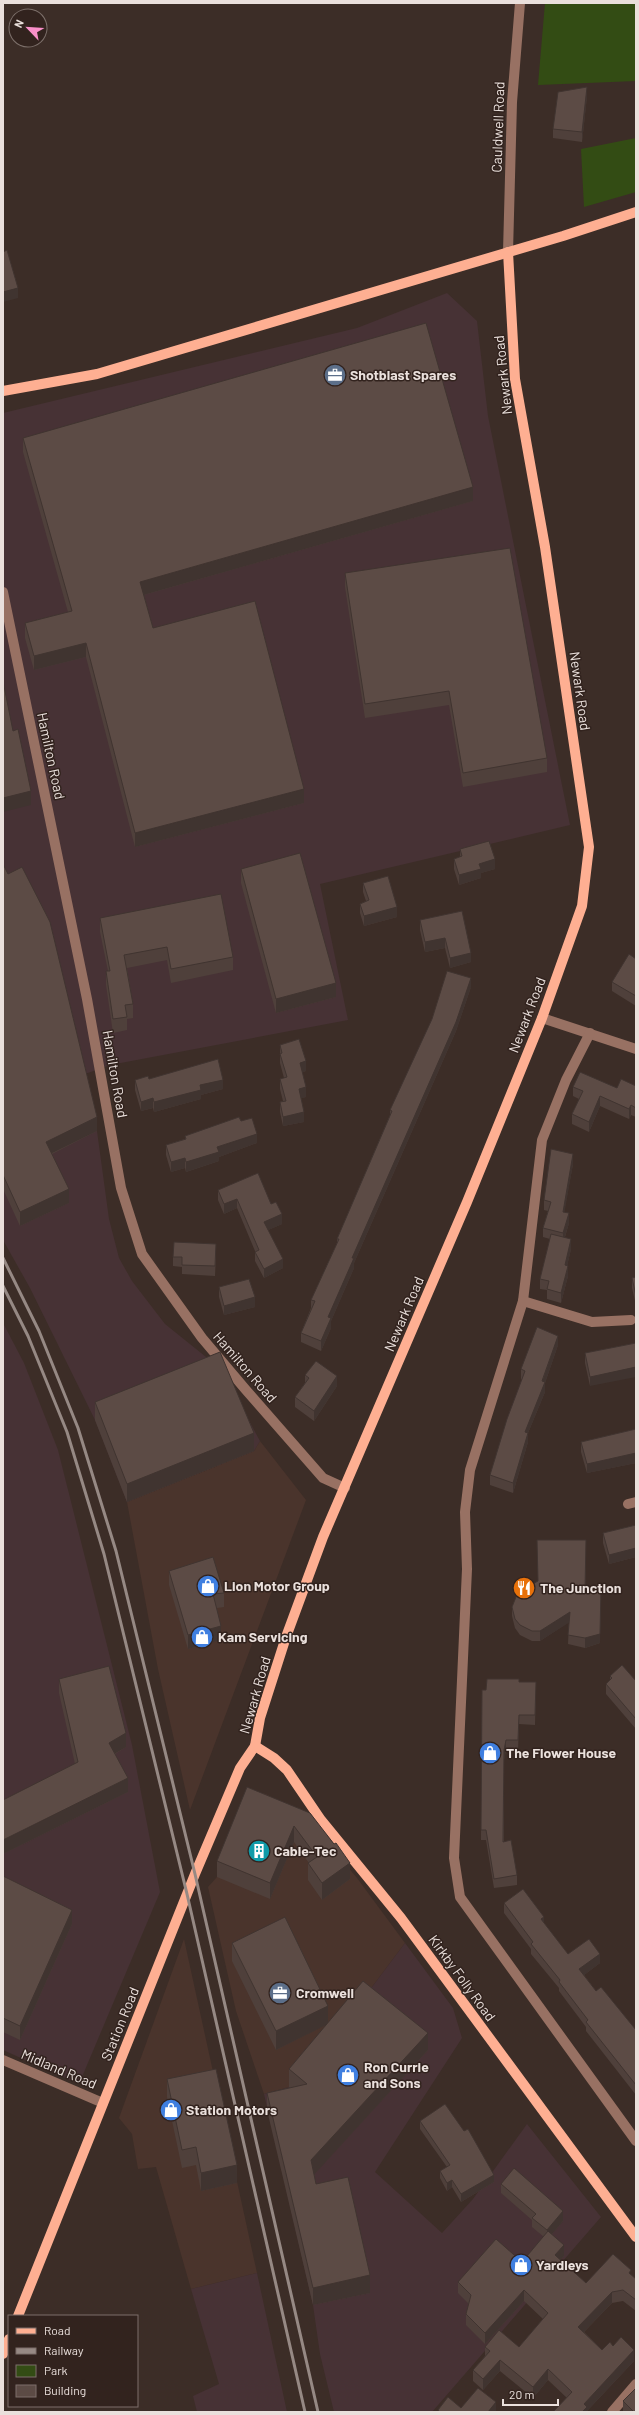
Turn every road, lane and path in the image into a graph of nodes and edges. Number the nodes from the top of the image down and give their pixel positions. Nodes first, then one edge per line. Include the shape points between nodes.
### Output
1 (520, 3) edge
2 (636, 212) edge
3 (508, 252) junction
4 (3, 391) edge
5 (3, 592) edge
6 (542, 1018) junction
7 (590, 1033) junction
8 (636, 1049) edge
9 (522, 1301) junction
10 (631, 1320) dead end
11 (345, 1488) junction
12 (255, 1746) junction
13 (3, 2060) edge
14 (103, 2103) junction
15 (636, 2141) edge
16 (636, 2236) edge
17 (18, 2315) edge
18 (8, 2342) edge
19 (3, 2354) edge
20 (636, 2384) edge
21 (612, 2412) edge

1 - 3 street, Cauldwell Road via 512,102
2 - 3 main road
3 - 4 main road via 96,374
3 - 6 main road, Newark Road via 515,379 545,547 589,847 582,906
5 - 11 street, Hamilton Road via 87,999 121,1188 142,1254 202,1338 246,1390 323,1478
6 - 7 street
6 - 11 main road, Newark Road
7 - 8 street
7 - 9 street via 566,1080 542,1140
9 - 10 street via 592,1322
9 - 15 street via 470,1470 465,1512 467,1569 454,1858 460,1897
11 - 12 main road, Newark Road via 323,1537 286,1637 260,1718
12 - 14 main road, Station Road via 237,1775
12 - 16 main road, Kirkby Folly Road via 287,1770 321,1820 401,1918
13 - 14 street, Midland Road
14 - 17 main road, Station Road
18 - 19 main road
20 - 21 street

